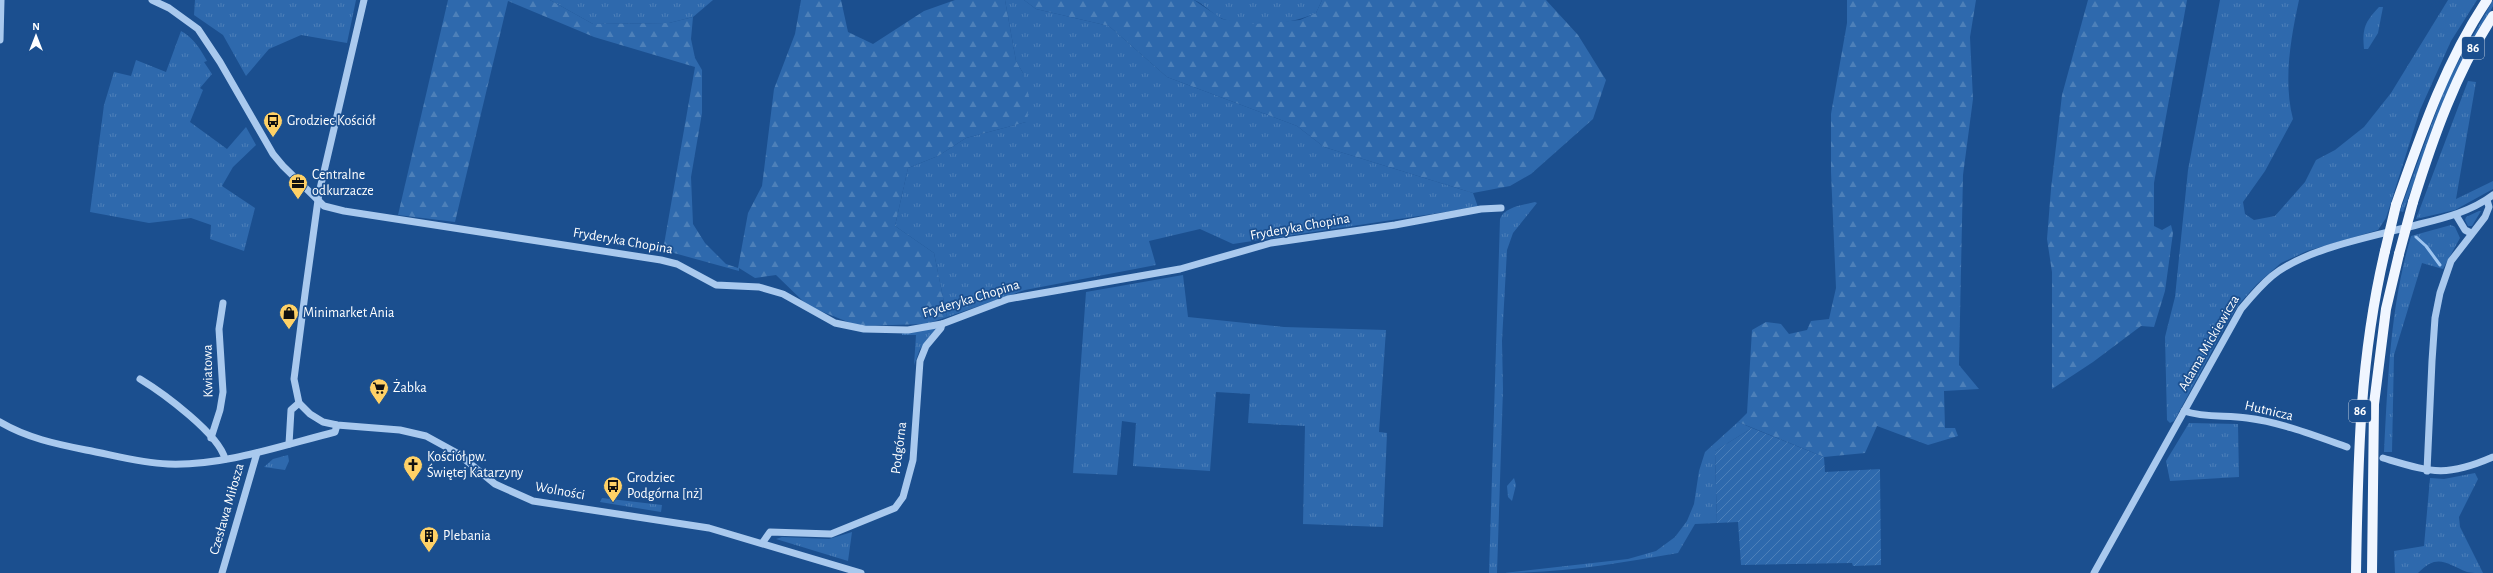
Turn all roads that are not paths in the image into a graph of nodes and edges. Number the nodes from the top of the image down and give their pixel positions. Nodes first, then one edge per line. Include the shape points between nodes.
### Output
1 (1, 0) edge
2 (152, 0) edge
3 (364, 0) edge
4 (2487, 0) edge
5 (2493, 16) edge
6 (0, 40) edge
7 (2493, 195) edge
8 (318, 200) junction
9 (2487, 200) junction
10 (1501, 208) dead end
11 (2456, 215) junction
12 (2471, 234) junction
13 (223, 303) dead end
14 (942, 324) junction
15 (140, 380) dead end
16 (299, 402) junction
17 (2184, 411) junction
18 (0, 422) edge
19 (338, 425) junction
20 (212, 438) junction
21 (289, 444) junction
22 (2347, 447) dead end
23 (257, 453) junction
24 (2493, 457) edge
25 (2383, 458) dead end
26 (225, 459) junction
27 (2427, 471) junction
28 (763, 542) junction
29 (222, 573) edge
30 (861, 573) edge
31 (2094, 573) edge
32 (2356, 573) edge
33 (2372, 573) edge

1 - 6 street
2 - 8 street, Fryderyka Chopina via 169,8 198,29 273,154
3 - 8 street
4 - 32 main road, 86, bridge via 2457,49 2419,138 2396,205 2376,288 2365,356 2360,411
5 - 33 main road, 86, bridge via 2469,56 2433,139 2413,202 2386,308 2374,404
7 - 9 street, Adama Mickiewicza
8 - 14 street, Fryderyka Chopina via 324,206 344,211 661,260 677,264 716,286 759,287 783,294 835,323 864,329 908,330
8 - 16 street via 294,379
9 - 11 street, Adama Mickiewicza
9 - 12 street via 2489,207 2485,217
10 - 14 street, Fryderyka Chopina via 1481,209 1395,225 1271,243 1180,269 1008,299
11 - 12 street
11 - 17 street, Adama Mickiewicza via 2341,244 2295,262 2273,275 2257,289 2241,309
12 - 27 street via 2452,261 2440,293 2435,318
13 - 20 street, Kwiatowa via 219,329 223,392
14 - 28 street, Podgórna via 926,346 920,361 914,460 903,497 895,508 832,534 770,532
15 - 20 street via 170,398
16 - 19 street, Wolności via 310,414 323,422
16 - 21 street via 291,410
17 - 22 street, Hutnicza via 2197,416 2247,418 2268,422
17 - 31 street, Adama Mickiewicza
18 - 26 street via 32,437 147,461 181,464
19 - 21 street via 335,432
19 - 28 street, Wolności via 400,430 426,436 457,453 495,484 533,501 709,528
20 - 26 street via 221,447
21 - 23 street
23 - 26 street
23 - 29 street, Czesława Miłosza
24 - 27 street via 2457,471
25 - 27 street
28 - 30 street, Wolności

